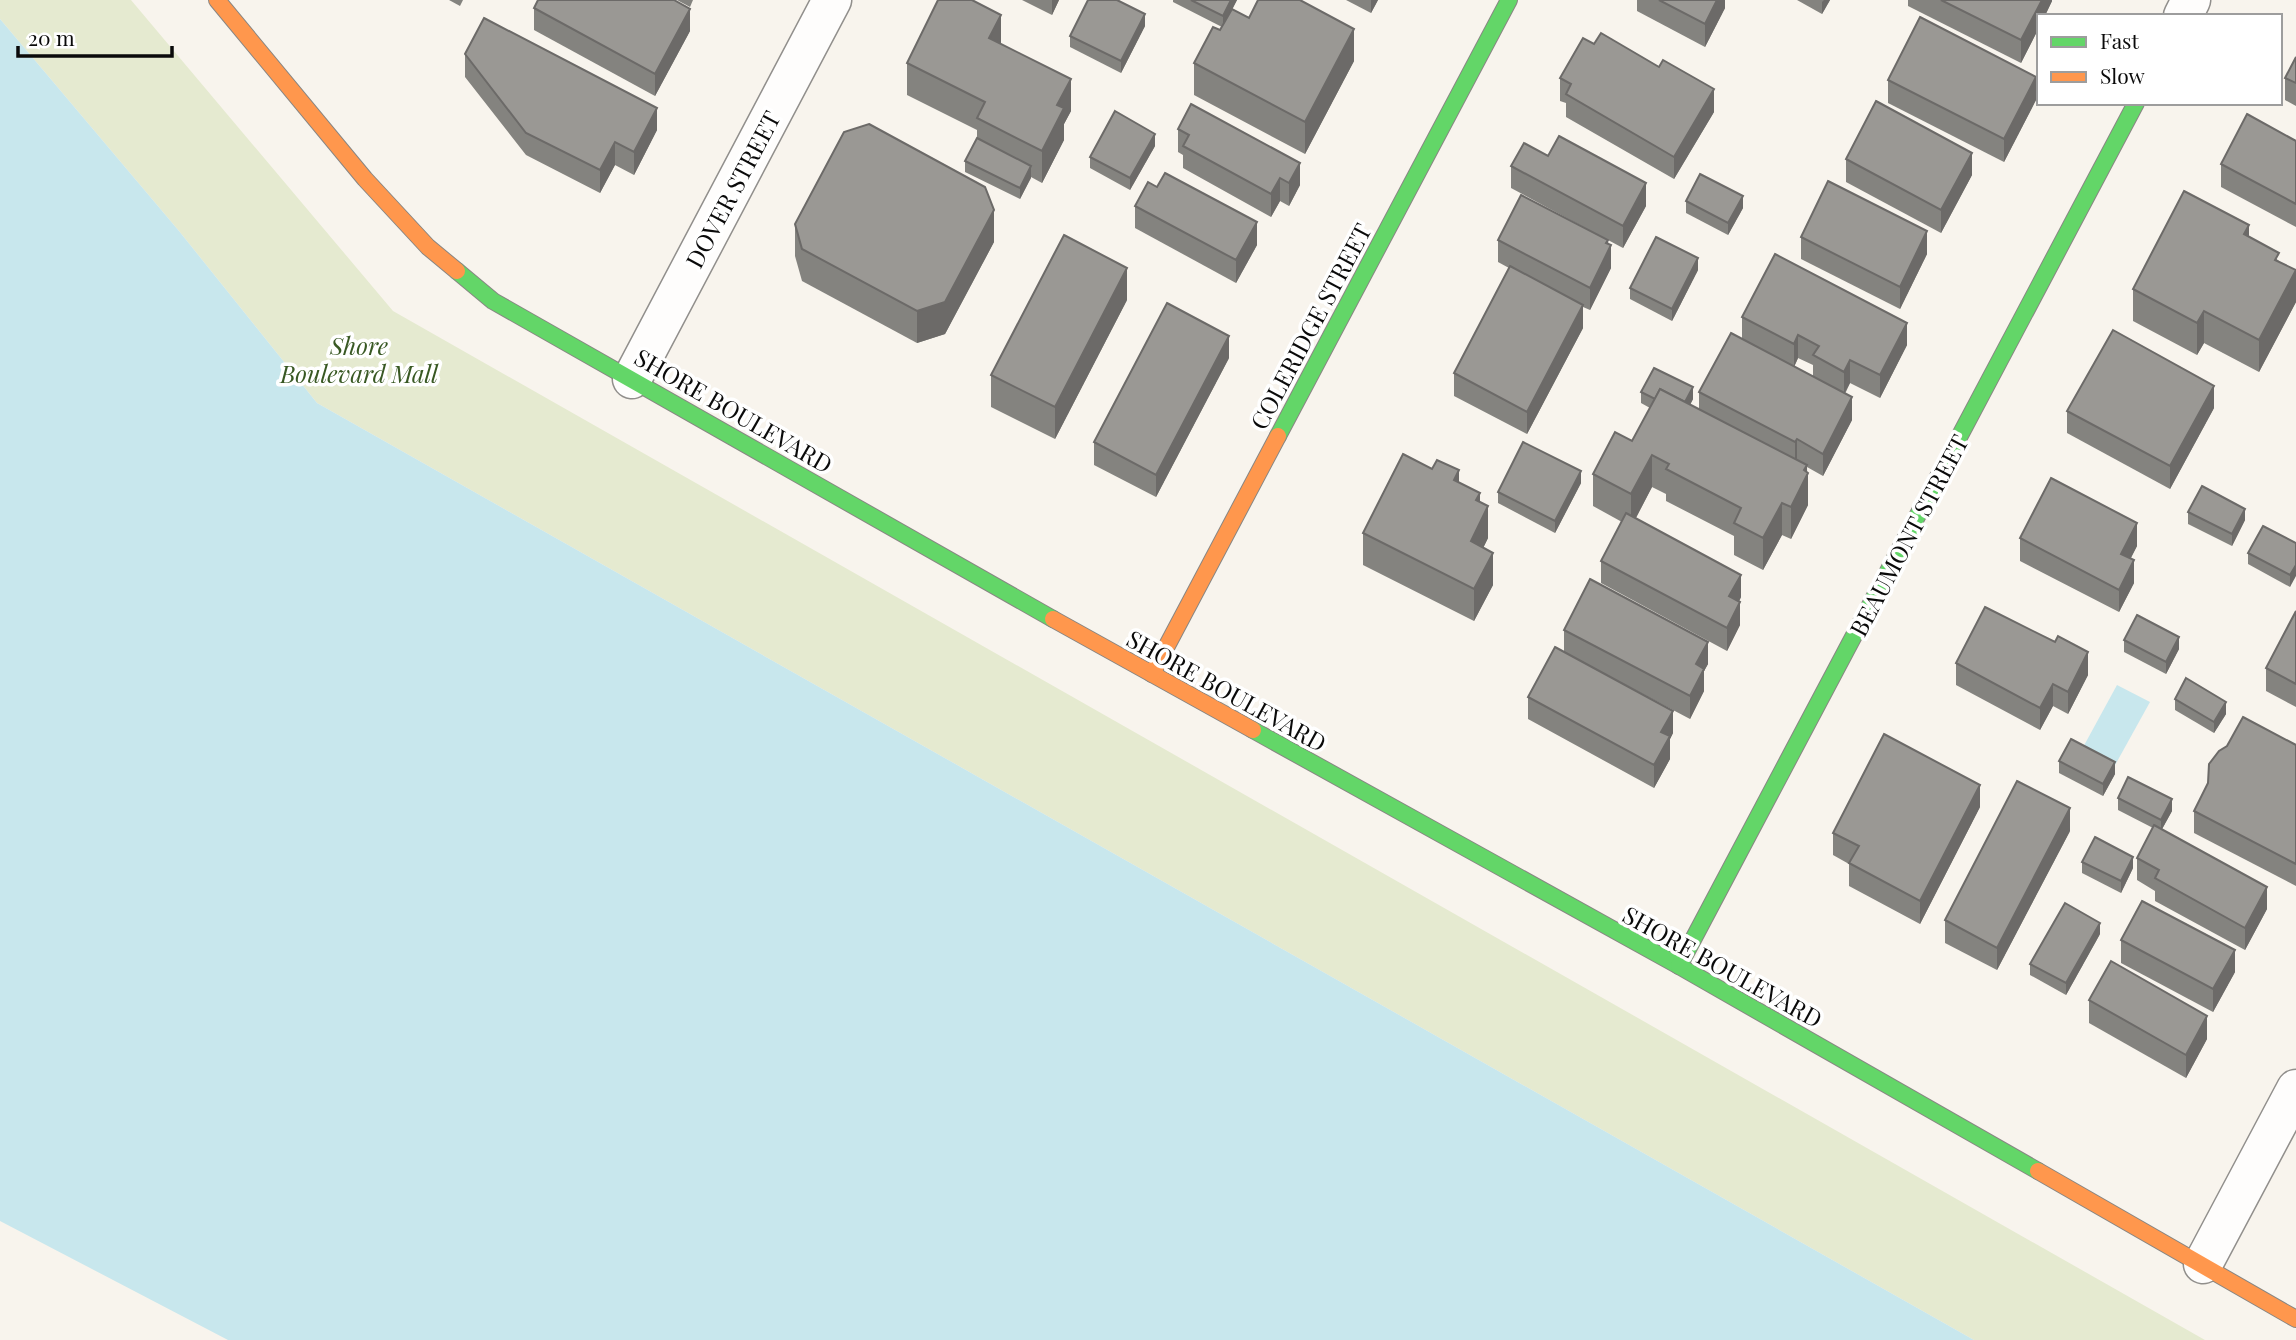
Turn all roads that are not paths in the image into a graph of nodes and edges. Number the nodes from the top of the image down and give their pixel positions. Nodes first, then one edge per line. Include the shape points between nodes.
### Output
1 (217, 0) edge
2 (832, 0) edge
3 (1509, 0) edge
4 (2135, 105) edge
5 (632, 379) junction
6 (1152, 674) junction
7 (1679, 966) junction
8 (2296, 1089) edge
9 (2203, 1264) junction
10 (2296, 1319) edge

1 - 5 main road, SHORE BOULEVARD via 365,179 428,247 493,301
2 - 5 street, DOVER STREET
3 - 6 main road, COLERIDGE STREET
4 - 7 main road, BEAUMONT STREET
5 - 6 main road, SHORE BOULEVARD
6 - 7 main road, SHORE BOULEVARD
7 - 9 main road, SHORE BOULEVARD
8 - 9 street
9 - 10 main road, SHORE BOULEVARD

